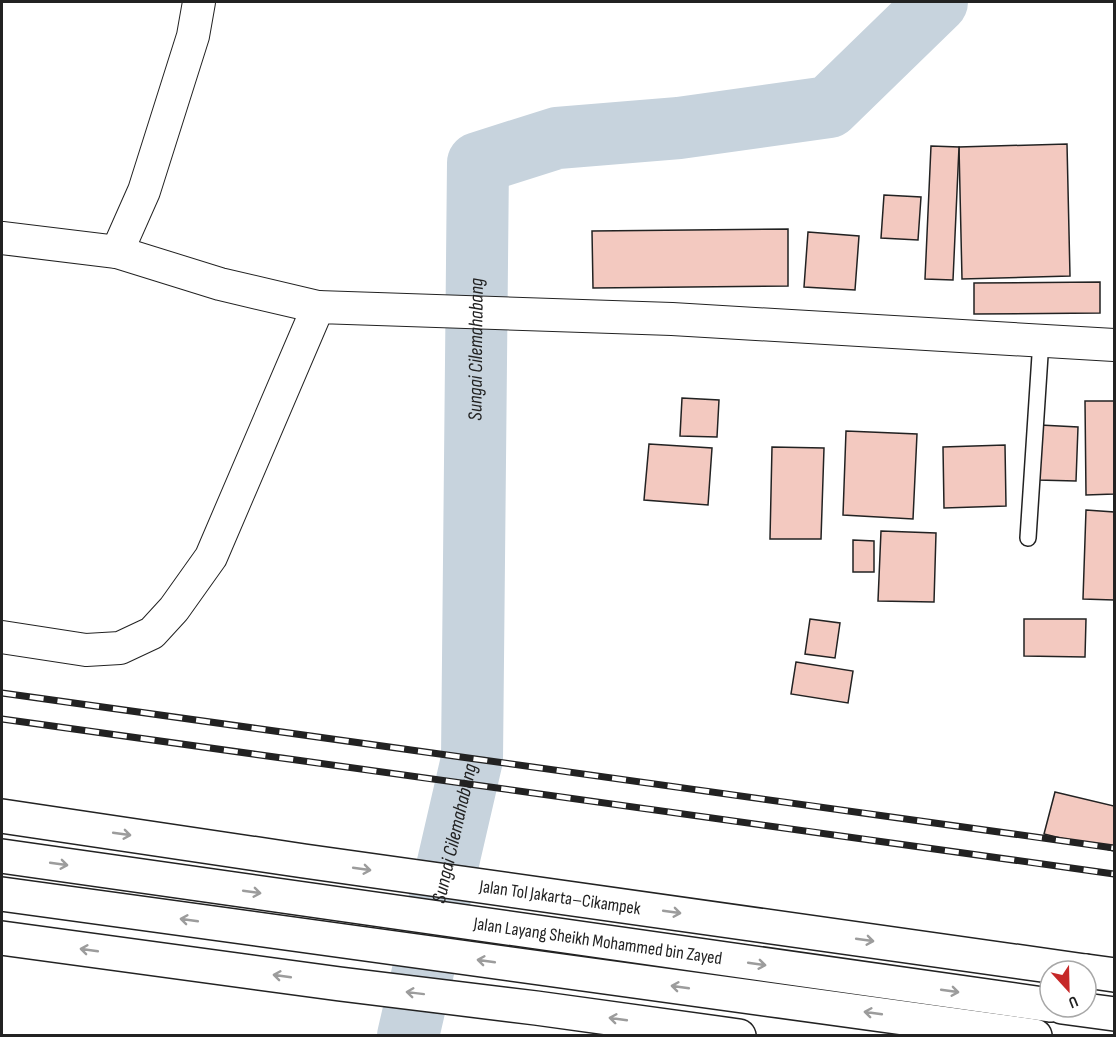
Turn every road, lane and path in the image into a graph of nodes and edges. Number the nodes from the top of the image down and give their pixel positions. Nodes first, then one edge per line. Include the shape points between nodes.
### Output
1 (199, 2) edge
2 (2, 238) edge
3 (117, 252) junction
4 (318, 307) junction
5 (1041, 339) junction
6 (1114, 345) edge
7 (1028, 538) dead end
8 (2, 637) edge
9 (2, 816) edge
10 (2, 856) edge
11 (2, 894) edge
12 (2, 938) edge
13 (2, 942) edge
14 (37, 942) junction
15 (1038, 964) edge
16 (1098, 973) edge
17 (1114, 975) edge
18 (1038, 1003) edge
19 (1098, 1012) edge
20 (1114, 1014) edge
21 (738, 1035) edge
22 (1035, 1035) edge

1 - 3 street via 193,36 144,191
2 - 3 street
3 - 4 street via 220,284
4 - 5 street via 553,314
4 - 8 street via 211,558 152,633 120,648 86,650
5 - 6 street
5 - 7 lane
9 -> 15 highway, Jalan Tol Jakarta–Cikampek
10 -> 18 highway, Jalan Layang Sheikh Mohammed bin Zayed
22 -> 11 highway, Jalan Layang Sheikh Mohammed bin Zayed
12 - 14 highway
13 - 14 highway
21 -> 14 highway
16 - 17 highway, Jalan Tol Jakarta–Cikampek
19 - 20 highway

